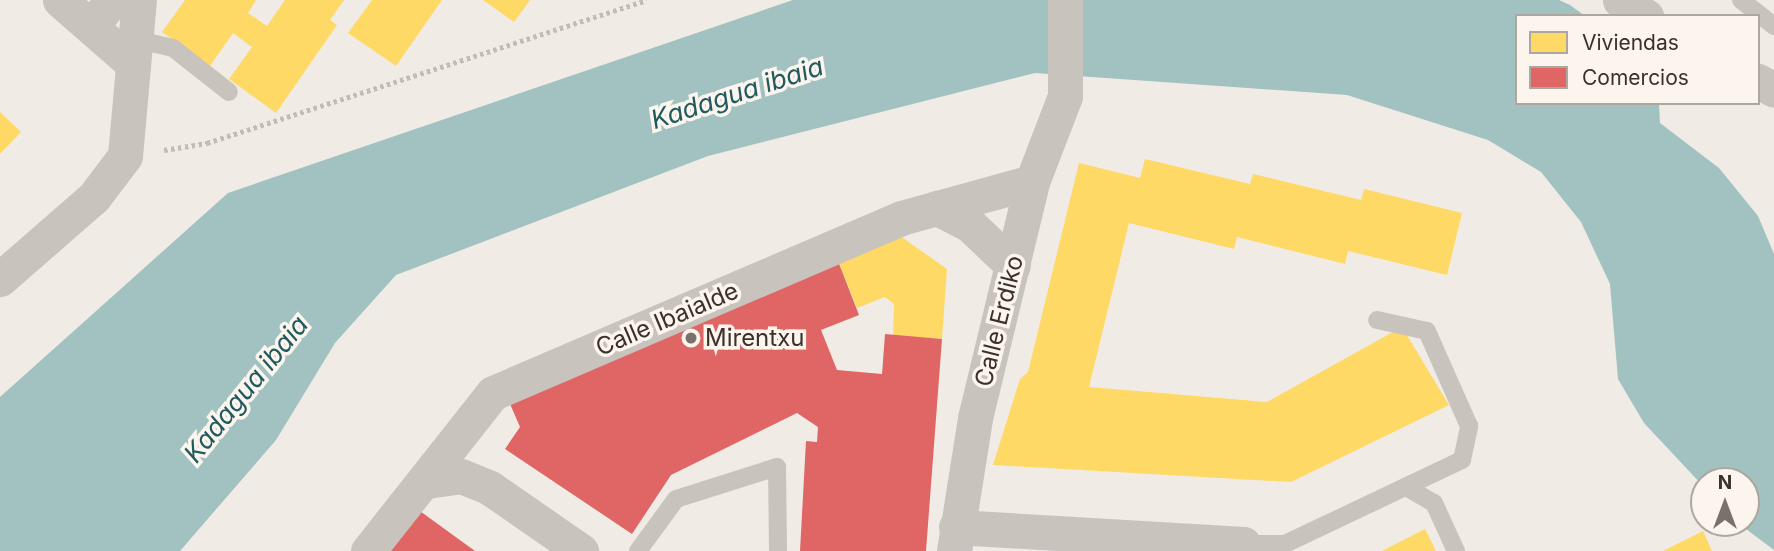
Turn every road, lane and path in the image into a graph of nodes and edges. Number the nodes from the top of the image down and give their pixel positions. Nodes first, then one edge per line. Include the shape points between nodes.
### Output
1 (60, 0) edge
2 (139, 0) edge
3 (646, 0) edge
4 (1065, 0) edge
5 (1620, 0) edge
6 (1741, 0) edge
7 (102, 13) edge
8 (1643, 14) edge
9 (1759, 14) edge
10 (1760, 15) edge
11 (1774, 26) edge
12 (134, 51) junction
13 (229, 92) dead end
14 (125, 156) junction
15 (1032, 183) junction
16 (937, 208) junction
17 (1013, 266) junction
18 (0, 279) edge
19 (1377, 320) dead end
20 (477, 415) junction
21 (427, 481) junction
22 (1406, 487) junction
23 (490, 488) junction
24 (955, 539) edge
25 (1243, 548) edge
26 (368, 551) edge
27 (581, 551) edge
28 (638, 551) edge
29 (778, 551) edge
30 (1456, 551) edge

1 - 7 street
2 - 12 street
3 - 14 path via 207,143
4 - 15 street, Calle Erdiko via 1065,96
5 - 8 street
6 - 9 lane
7 - 12 street
10 - 11 lane
12 - 13 lane via 173,48
12 - 14 street
14 - 18 street via 94,197
15 - 16 street, Calle Ibaialde
15 - 17 street, Calle Erdiko
16 - 17 street via 970,225
16 - 20 street, Calle Ibaialde via 901,218 493,393
17 - 24 street, Calle Erdiko
19 - 22 lane via 1427,331 1469,426 1462,460
20 - 21 street, Calle Ibaialde
20 - 23 street via 476,466
21 - 23 street via 461,476
21 - 26 street, Calle Ibaialde
22 - 25 lane via 1285,544
22 - 30 lane via 1434,503
23 - 27 street
24 - 25 street
28 - 29 lane via 676,499 777,467

